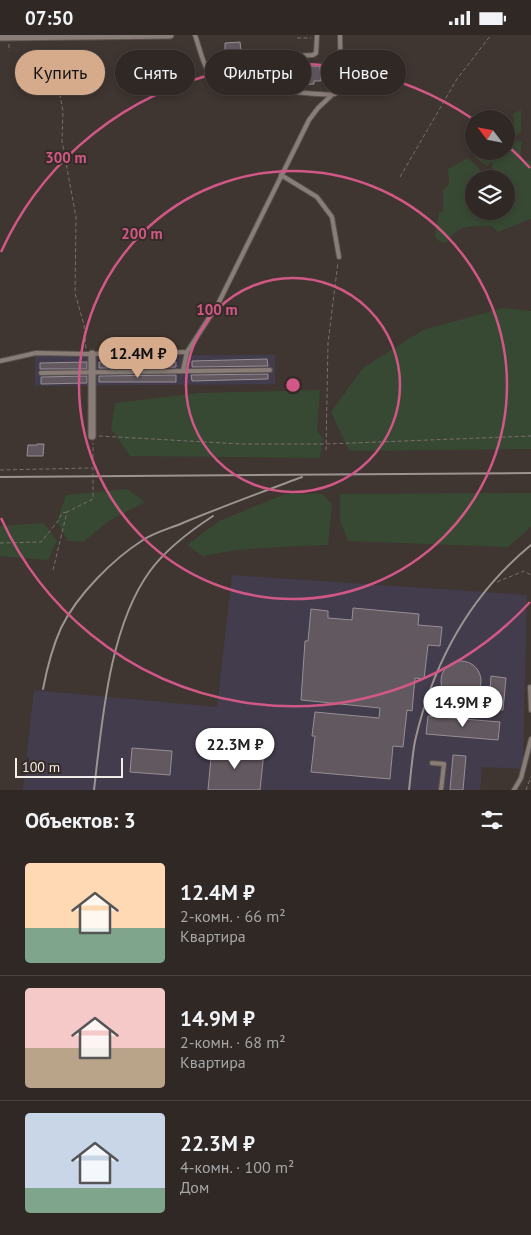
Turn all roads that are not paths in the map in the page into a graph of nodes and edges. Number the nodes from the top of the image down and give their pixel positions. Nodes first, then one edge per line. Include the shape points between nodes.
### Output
1 (115, 35) edge
2 (170, 35) edge
3 (195, 35) edge
4 (340, 35) edge
5 (35, 36) edge
6 (317, 36) edge
7 (0, 37) edge
8 (340, 50) edge
9 (311, 55) edge
10 (321, 95) edge
11 (332, 95) edge
12 (281, 175) junction
13 (339, 257) road end
14 (187, 352) junction
15 (89, 354) junction
16 (0, 361) edge
17 (270, 370) dead end
18 (183, 371) junction
19 (41, 373) dead end
20 (92, 373) junction
21 (92, 436) road end
22 (530, 687) dead end
23 (531, 710) edge
24 (531, 739) edge
25 (432, 763) dead end
26 (441, 790) edge
27 (514, 790) edge

1 - 2 street
1 - 5 street
3 - 10 lane via 208,71 218,83 232,90
4 - 8 lane
5 - 7 street
6 - 9 lane via 316,53
11 - 12 lane via 309,121
12 - 13 lane via 317,197 332,217
12 - 14 lane via 218,304
14 - 15 lane
14 - 18 lane
15 - 16 lane via 36,353
15 - 20 street
17 - 18 lane
18 - 20 lane
19 - 20 lane
20 - 21 street
22 - 23 lane
24 - 27 lane via 521,778
25 - 26 lane via 444,764

